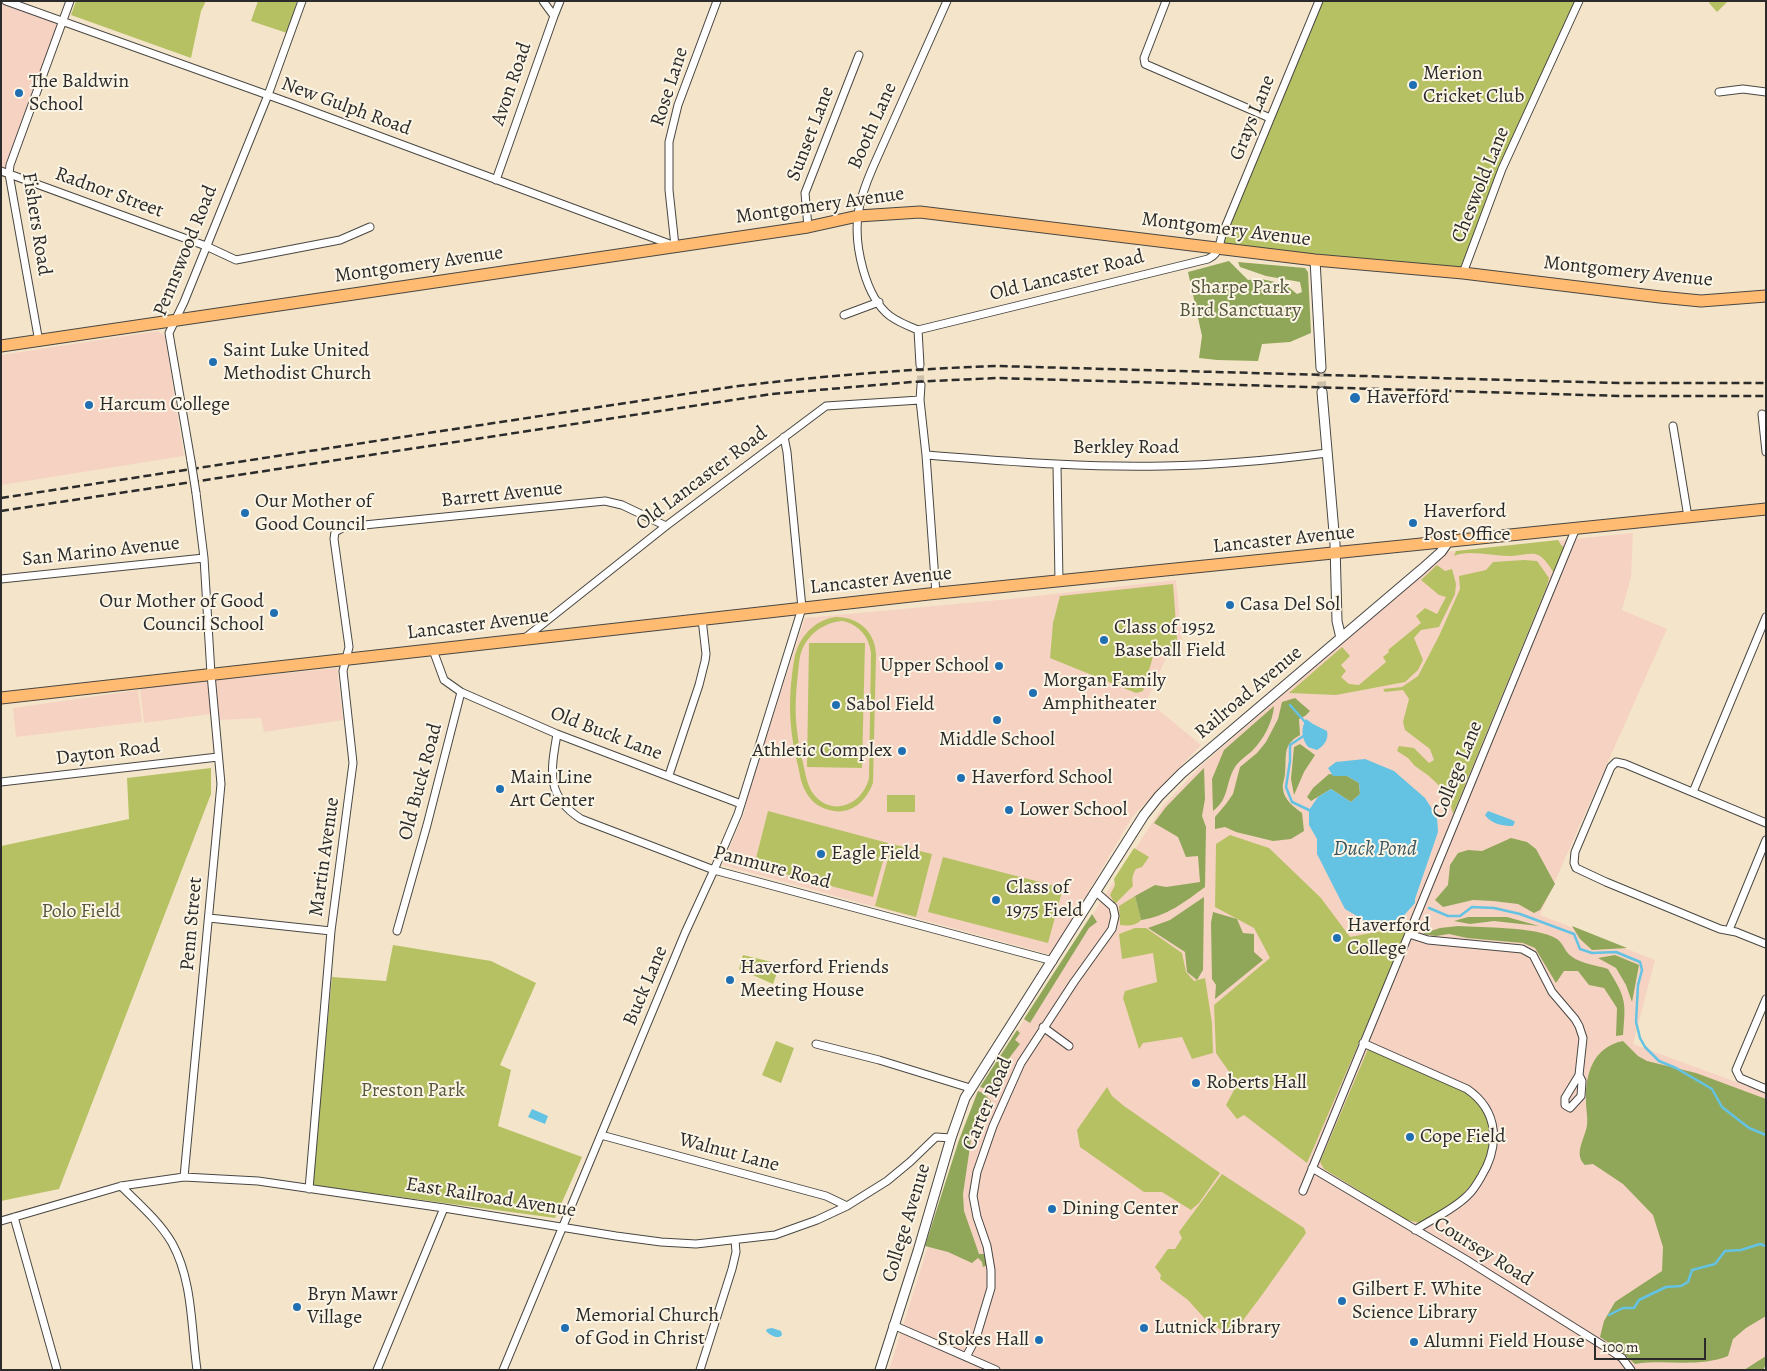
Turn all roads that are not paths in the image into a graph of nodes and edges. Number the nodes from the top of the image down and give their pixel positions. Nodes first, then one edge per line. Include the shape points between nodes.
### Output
1 (6, 1) edge
2 (70, 1) edge
3 (302, 1) edge
4 (543, 1) edge
5 (560, 1) edge
6 (717, 1) edge
7 (947, 1) edge
8 (1166, 1) edge
9 (1319, 1) edge
10 (1579, 1) edge
11 (554, 16) junction
12 (62, 22) junction
13 (859, 55) dead end
14 (1718, 92) dead end
15 (1766, 92) edge
16 (268, 96) junction
17 (1270, 118) junction
18 (5, 173) edge
19 (496, 180) junction
20 (858, 216) junction
21 (808, 226) junction
22 (370, 227) dead end
23 (206, 246) junction
24 (674, 246) junction
25 (1219, 248) junction
26 (1316, 260) junction
27 (1463, 273) junction
28 (1766, 296) edge
29 (879, 302) junction
30 (844, 314) dead end
31 (176, 320) junction
32 (918, 330) junction
33 (39, 342) junction
34 (1, 346) edge
35 (920, 365) tunnel mouth
36 (1321, 368) tunnel mouth
37 (920, 385) tunnel mouth
38 (1322, 392) tunnel mouth
39 (920, 400) junction
40 (1762, 414) dead end
41 (1673, 426) dead end
42 (784, 437) junction
43 (1766, 452) edge
44 (1327, 454) junction
45 (926, 455) junction
46 (1057, 465) junction
47 (1766, 509) edge
48 (1688, 517) junction
49 (666, 526) junction
50 (1576, 528) junction
51 (336, 531) joint
52 (1448, 542) junction
53 (1335, 554) junction
54 (204, 558) junction
55 (1, 580) edge
56 (1059, 582) junction
57 (936, 594) junction
58 (802, 608) junction
59 (1766, 617) edge
60 (702, 619) junction
61 (525, 638) junction
62 (1341, 638) junction
63 (433, 650) junction
64 (344, 660) junction
65 (211, 674) junction
66 (461, 692) junction
67 (1, 698) edge
68 (557, 734) junction
69 (218, 757) junction
70 (669, 776) junction
71 (1, 782) edge
72 (1691, 791) junction
73 (741, 804) junction
74 (1766, 823) edge
75 (1766, 840) edge
76 (714, 870) junction
77 (1095, 891) junction
78 (209, 918) junction
79 (332, 930) junction
80 (1729, 930) junction
81 (397, 931) dead end
82 (1409, 934) junction
83 (1766, 944) edge
84 (1053, 961) junction
85 (1766, 999) edge
86 (1763, 1014) edge
87 (1043, 1028) junction
88 (1363, 1043) junction
89 (816, 1044) dead end
90 (1069, 1046) dead end
91 (1579, 1075) dead end
92 (970, 1088) junction
93 (1766, 1089) edge
94 (601, 1135) junction
95 (951, 1138) junction
96 (1312, 1168) junction
97 (184, 1177) junction
98 (121, 1186) junction
99 (309, 1190) junction
100 (1303, 1191) dead end
101 (847, 1206) junction
102 (444, 1208) junction
103 (14, 1217) junction
104 (1, 1221) edge
105 (562, 1226) junction
106 (1415, 1230) junction
107 (735, 1240) junction
108 (894, 1325) junction
109 (966, 1358) junction
110 (57, 1370) edge
111 (198, 1370) edge
112 (377, 1370) edge
113 (503, 1370) edge
114 (700, 1370) edge
115 (880, 1370) edge
116 (996, 1370) edge
117 (1631, 1370) edge

1 - 12 street, New Gulph Road
2 - 12 street, Fishers Road
3 - 16 street, Pennswood Road
4 - 11 street
5 - 11 street, Avon Road
6 - 24 street, Rose Lane via 678,105 669,142
7 - 20 street, Booth Lane via 863,191
8 - 17 street via 1144,58 1145,64
9 - 17 street, Grays Lane
10 - 27 street, Cheswold Lane via 1502,169
11 - 19 street, Avon Road
12 - 16 street, New Gulph Road
12 - 18 street, Fishers Road
13 - 21 street, Sunset Lane via 806,193
14 - 15 street via 1743,89
16 - 19 street, New Gulph Road
16 - 23 street, Pennswood Road
17 - 25 street, Grays Lane
18 - 23 street, Radnor Street
18 - 33 street, Fishers Road
19 - 24 street, New Gulph Road
20 - 21 main road, Montgomery Avenue
20 - 25 main road, Montgomery Avenue via 920,212
20 - 29 street, Booth Lane via 864,275 869,290
21 - 24 main road, Montgomery Avenue
22 - 23 street, Radnor Street via 340,240 236,260
23 - 31 street, Pennswood Road
24 - 31 main road, Montgomery Avenue
25 - 26 main road, Montgomery Avenue
25 - 32 street, Old Lancaster Road via 1208,259
26 - 27 main road, Montgomery Avenue
26 - 36 street
27 - 28 main road, Montgomery Avenue via 1701,301
29 - 30 street
29 - 32 street, Booth Lane via 889,315
31 - 33 main road, Montgomery Avenue
31 - 54 street, Pennswood Road, bridge via 170,333
32 - 35 street
33 - 34 main road, Montgomery Avenue
37 - 39 street
38 - 44 street
39 - 42 street, Old Lancaster Road via 826,406
39 - 45 street
40 - 43 street
41 - 48 street
42 - 49 street, Old Lancaster Road
42 - 58 street
44 - 46 street, Berkley Road via 1164,466
44 - 53 street
45 - 46 street, Berkley Road
45 - 57 street
46 - 56 street
47 - 48 main road, Lancaster Avenue
48 - 50 main road, Lancaster Avenue
49 - 51 street, Barrett Avenue via 627,507 605,501 344,527
49 - 61 street, Old Lancaster Road
50 - 52 main road, Lancaster Avenue
50 - 82 street, College Lane
51 - 64 street, Martin Avenue via 334,539 349,647
52 - 53 main road, Lancaster Avenue
52 - 62 street, Railroad Avenue via 1422,570
53 - 56 main road, Lancaster Avenue
53 - 62 street via 1337,621
54 - 55 street, San Marino Avenue
54 - 65 street, Pennswood Road
56 - 57 main road, Lancaster Avenue
57 - 58 main road, Lancaster Avenue
58 - 60 main road, Lancaster Avenue
58 - 73 street, Buck Lane
59 - 72 street
60 - 61 main road, Lancaster Avenue
60 - 70 street via 705,661
61 - 63 main road, Lancaster Avenue
62 - 77 street, Railroad Avenue via 1166,788
63 - 64 main road, Lancaster Avenue
63 - 66 street via 444,680
64 - 65 main road, Lancaster Avenue
64 - 79 street, Martin Avenue via 353,763
65 - 67 main road, Lancaster Avenue
65 - 69 street, Penn Street
66 - 68 street, Old Buck Lane
66 - 81 street, Old Buck Road
68 - 70 street, Old Buck Lane
68 - 76 street, Panmure Road via 552,780 556,792 571,813
69 - 71 street, Dayton Road
69 - 78 street, Penn Street via 221,784
70 - 73 street, Old Buck Lane
72 - 74 street
72 - 80 street via 1616,762 1579,840 1574,863 1606,882
73 - 76 street, Buck Lane
75 - 80 street
76 - 84 street, Panmure Road
76 - 94 street, Buck Lane
77 - 84 street
77 - 87 street, Carter Road via 1113,907 1112,928
78 - 79 street
78 - 97 street, Penn Street
79 - 99 street, Martin Avenue
80 - 83 street
82 - 88 street, College Lane
82 - 91 street via 1428,940 1522,949 1533,955 1552,992 1579,1026 1582,1038
84 - 92 street
85 - 86 street
86 - 93 street via 1736,1070 1743,1080
87 - 90 street
87 - 109 street, Carter Road via 1007,1093 977,1172 973,1196 987,1246 991,1288 978,1332
88 - 96 street, College Lane
88 - 106 street via 1467,1089 1485,1107 1493,1126 1494,1144 1490,1159 1473,1189 1459,1203
89 - 92 street
92 - 95 street, College Avenue
94 - 101 street, Walnut Lane via 826,1196
94 - 105 street, Buck Lane
95 - 101 street, East Railroad Avenue via 936,1136 887,1181
95 - 108 street, College Avenue
96 - 100 street, College Lane
96 - 106 street, Coursey Road
97 - 98 street, East Railroad Avenue
97 - 99 street, East Railroad Avenue via 258,1181
98 - 103 street, East Railroad Avenue
98 - 111 street via 162,1228 182,1266
99 - 102 street, East Railroad Avenue
101 - 107 street, East Railroad Avenue via 775,1235
102 - 105 street, East Railroad Avenue
102 - 112 street
103 - 104 street, East Railroad Avenue
103 - 110 street
105 - 107 street, East Railroad Avenue via 678,1244
105 - 113 street, Buck Lane
106 - 117 street, Coursey Road via 1607,1348 1622,1358
107 - 114 street via 732,1269
108 - 109 street
108 - 115 street, College Avenue
109 - 116 street

